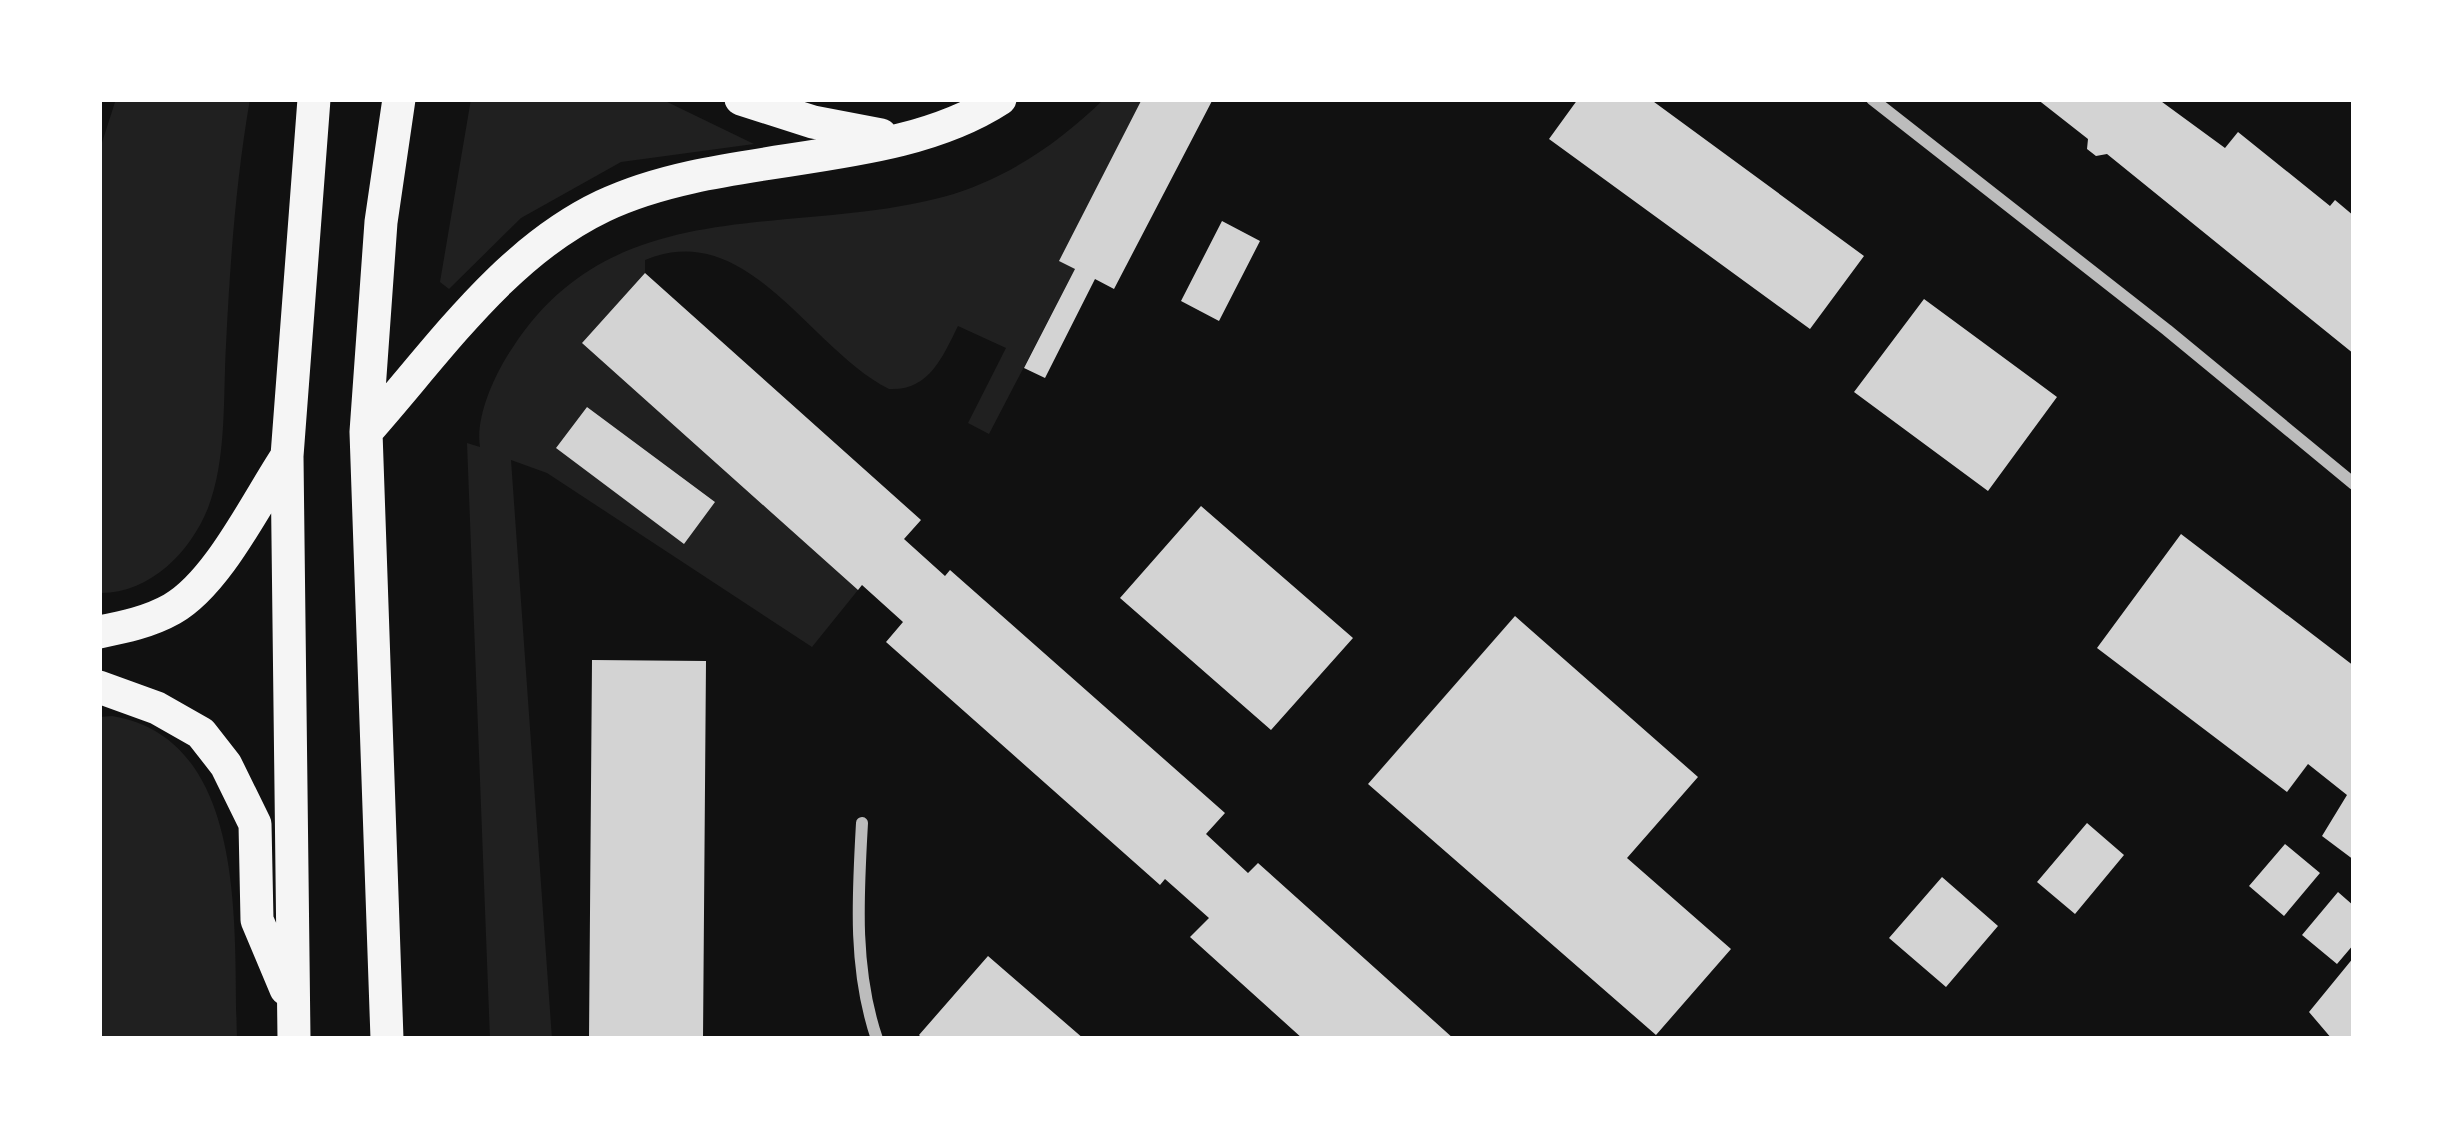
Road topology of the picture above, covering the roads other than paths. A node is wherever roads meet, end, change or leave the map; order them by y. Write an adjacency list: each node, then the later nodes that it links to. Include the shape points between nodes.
1 (314, 99): 8 (highway)
2 (399, 99): 7 (highway)
3 (741, 99): 6 (highway)
4 (1000, 99): 6 (highway, via 948,127)
5 (1872, 99): 9 (street)
6 (900, 138): 7 (highway, via 661,186 558,229 496,285)
7 (366, 432): 15 (highway)
8 (287, 456): 10 (highway, via 200,587 147,622); 13 (highway)
9 (2354, 484)
10 (99, 632)
11 (99, 687): 13 (highway, via 201,733 226,765 255,824 256,920)
12 (862, 823): 16 (street, via 857,917)
13 (292, 1002): 14 (highway)
14 (294, 1039)
15 (387, 1039)
16 (877, 1039)

